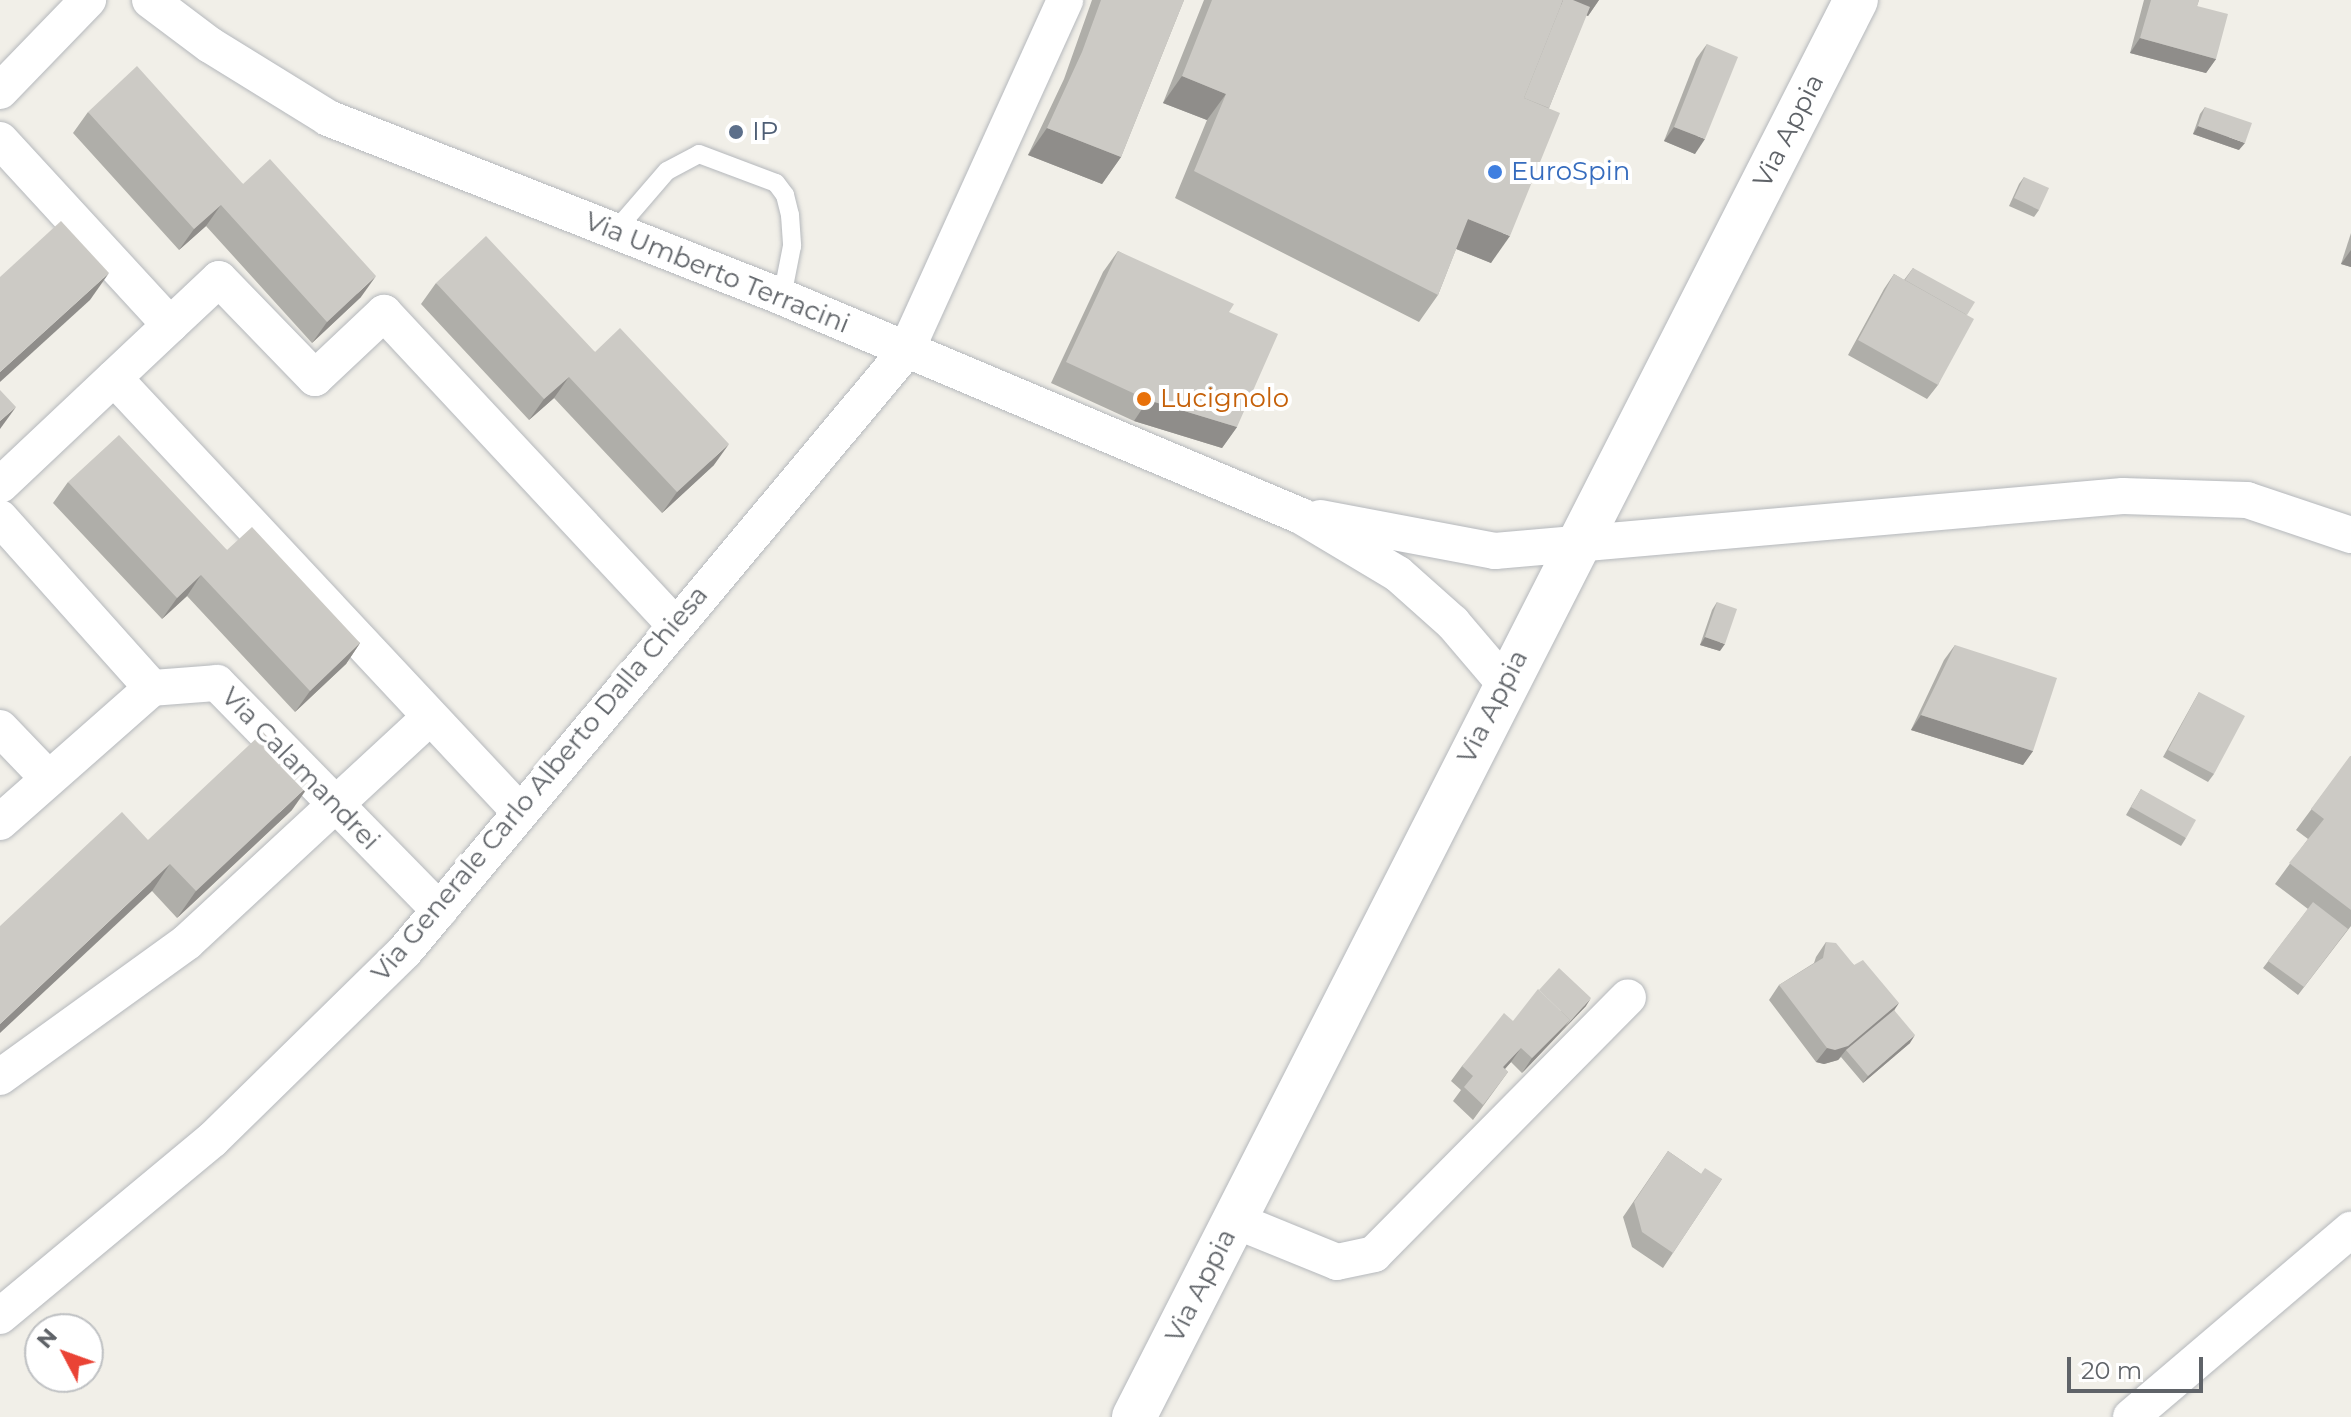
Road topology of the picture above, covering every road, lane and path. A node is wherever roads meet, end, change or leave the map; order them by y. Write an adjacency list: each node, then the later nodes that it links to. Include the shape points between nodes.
1 (88, 0): 5 (street)
2 (150, 0): 7 (street, Via Umberto Terracini, via 210,45 328,118)
3 (1065, 0): 10 (street, Via Generale Carlo Alberto Dalla Chiesa)
4 (1856, 0): 16 (main road, Via Appia)
5 (0, 91)
6 (0, 140): 9 (street)
7 (616, 230): 8 (street, Via Umberto Terracini); 8 (lane, via 667,171 699,154 776,183 785,195 792,246)
8 (782, 297): 10 (street, Via Umberto Terracini)
9 (170, 325): 11 (street); 17 (street, via 219,279 315,378 384,313)
10 (906, 351): 13 (street, Via Umberto Terracini); 17 (street, Via Generale Carlo Alberto Dalla Chiesa)
11 (114, 378): 12 (street); 20 (street)
12 (0, 485)
13 (1301, 516): 16 (street, via 1495,551); 18 (street, via 1398,574 1453,623)
14 (0, 518): 19 (street)
15 (2351, 535): 16 (street, via 2247,500 2123,496 2037,507 1857,516)
16 (1575, 546): 18 (main road, Via Appia)
17 (675, 625): 24 (street, Via Generale Carlo Alberto Dalla Chiesa)
18 (1505, 684): 29 (main road, Via Appia)
19 (152, 688): 22 (street); 23 (street, Via Calamandrei, via 217,683)
20 (430, 717): 23 (street); 24 (street)
21 (0, 728): 22 (street)
22 (48, 778): 25 (street)
23 (336, 805): 26 (street, Via Calamandrei); 28 (street, via 187,942)
24 (520, 812): 26 (street, Via Generale Carlo Alberto Dalla Chiesa)
25 (0, 822)
26 (439, 910): 31 (street, Via Generale Carlo Alberto Dalla Chiesa, via 405,951 212,1140)
27 (1628, 997): 29 (street, via 1374,1254 1337,1262)
28 (0, 1077)
29 (1234, 1220): 32 (main road, Via Appia)
30 (2351, 1230): 33 (street)
31 (0, 1316)
32 (1134, 1417)
33 (2131, 1417)

